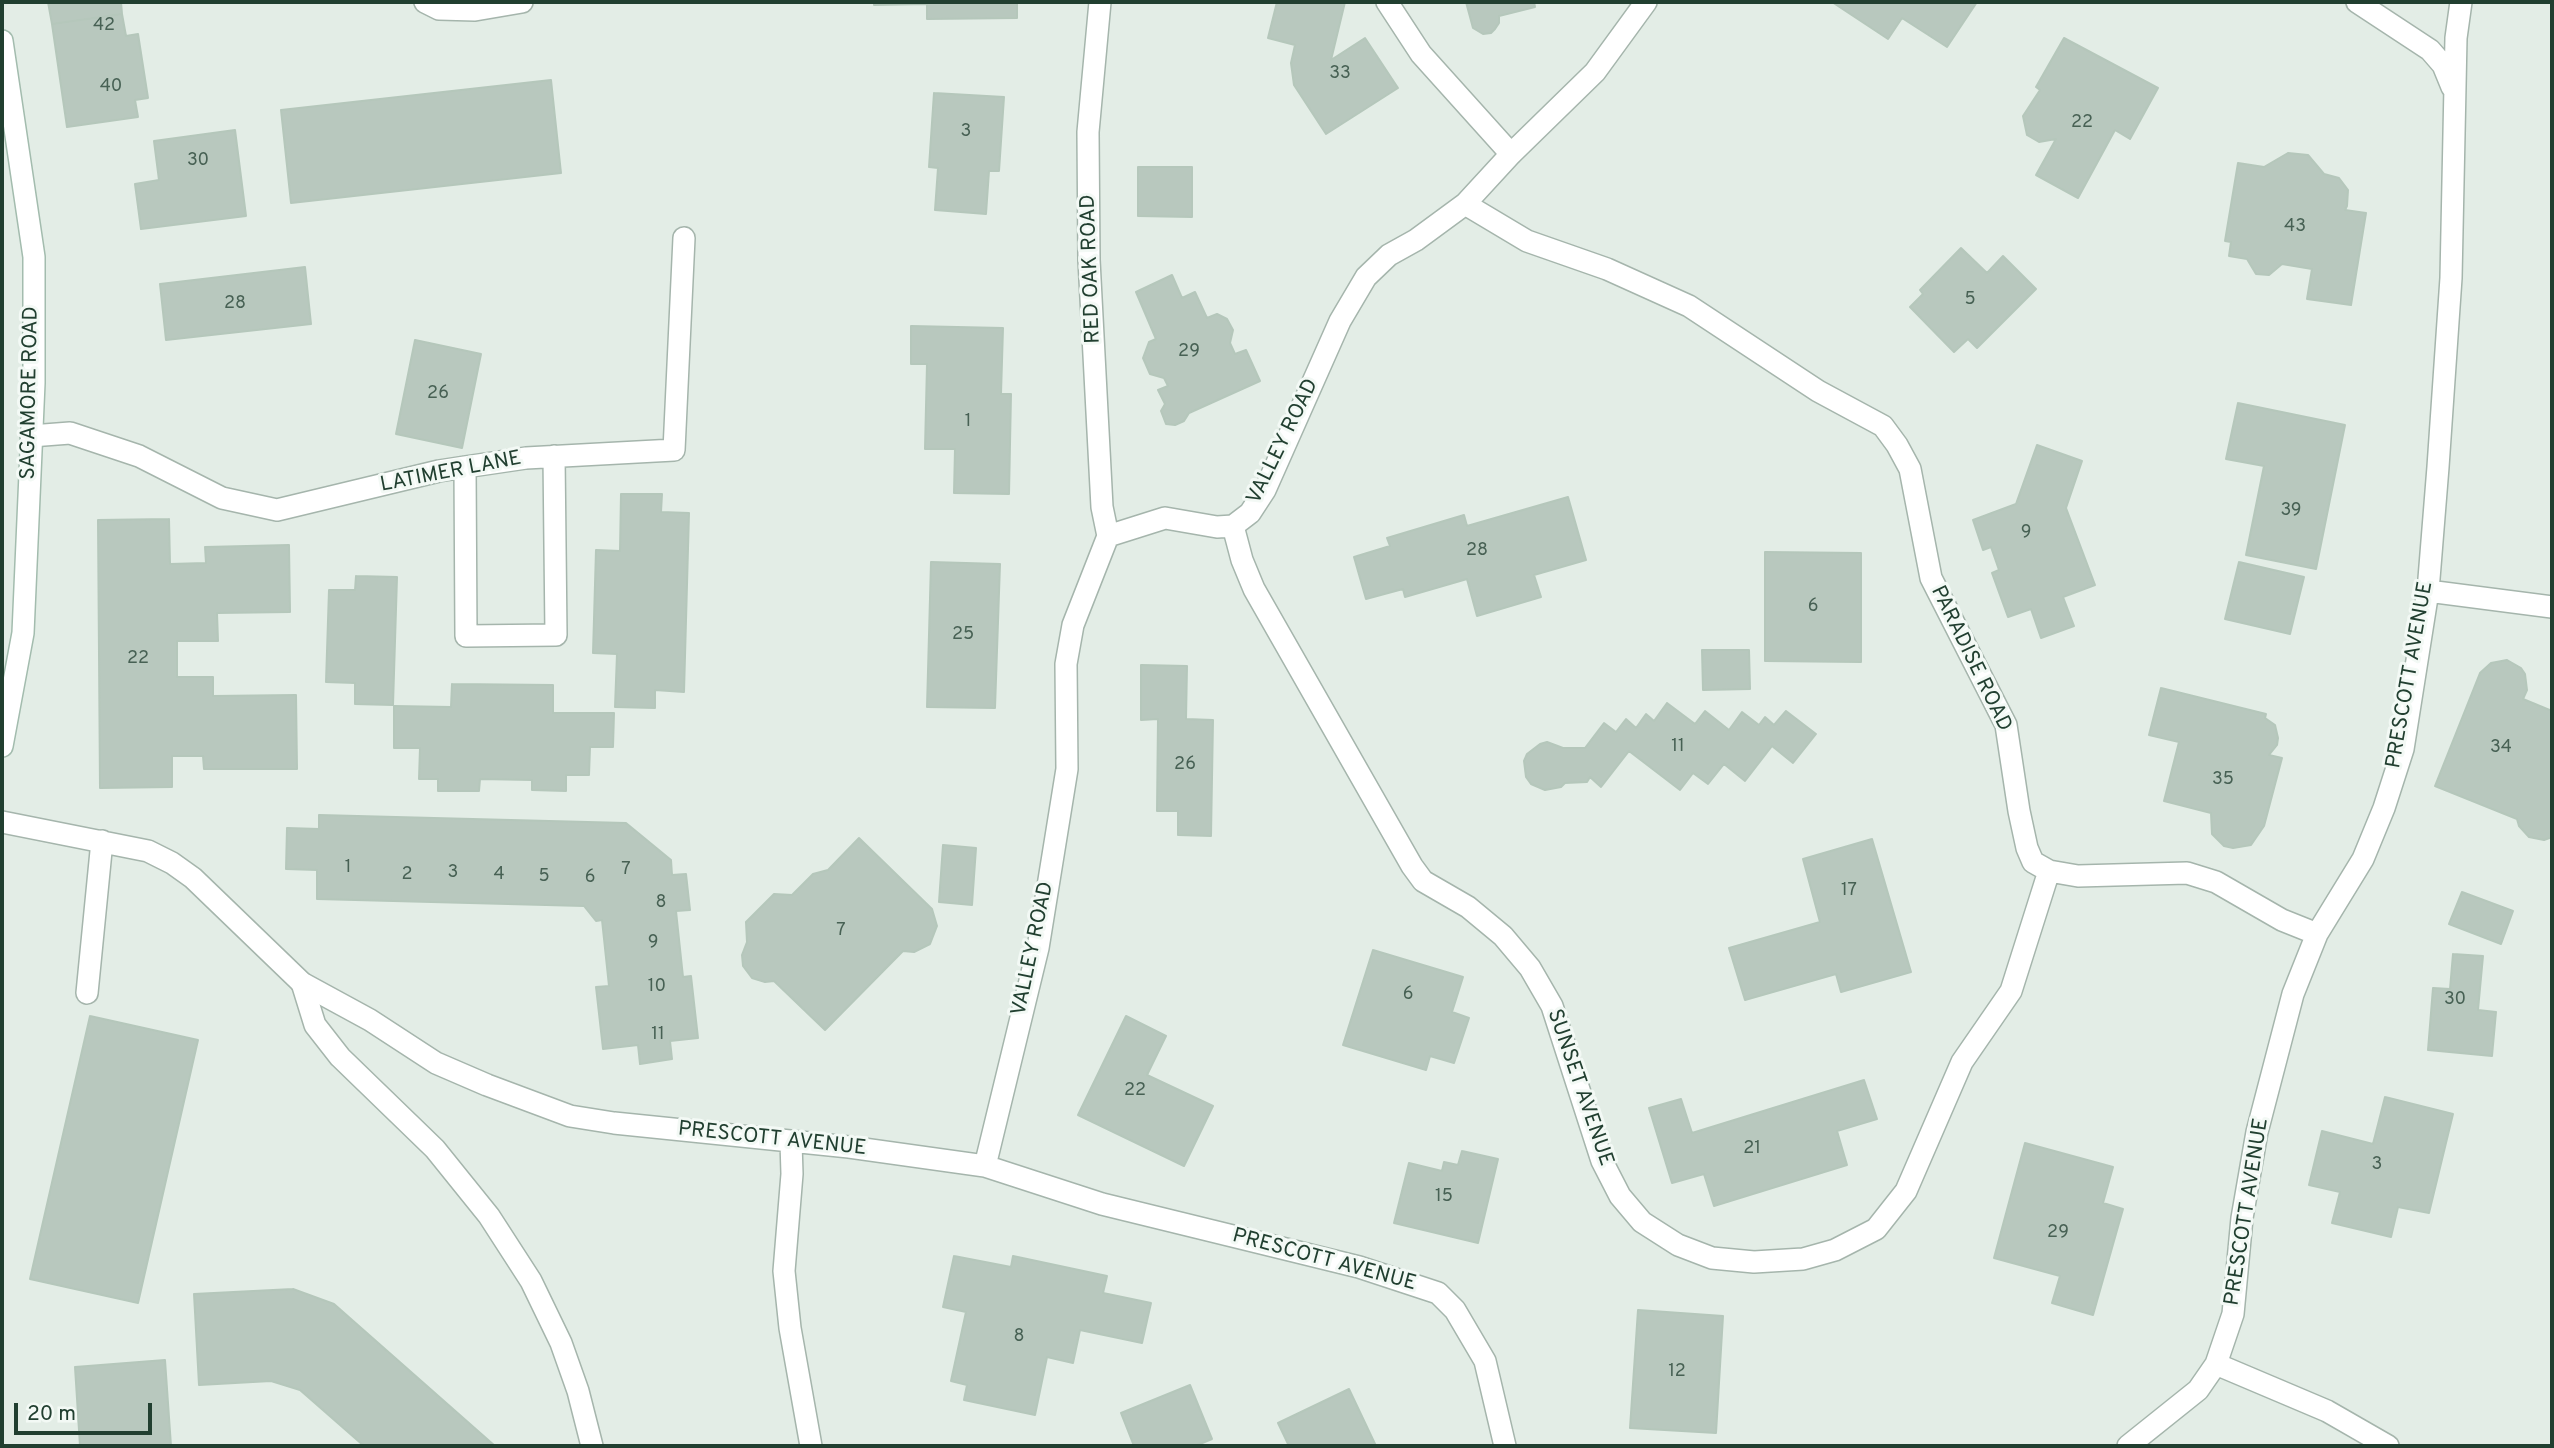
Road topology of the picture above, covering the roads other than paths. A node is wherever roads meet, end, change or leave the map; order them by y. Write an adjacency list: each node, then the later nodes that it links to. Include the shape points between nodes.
1 (425, 2): 2 (street, via 439,9 475,10)
2 (522, 2)
3 (1100, 2): 17 (street, RED OAK ROAD, via 1088,132 1088,260 1102,507)
4 (1387, 2): 10 (street, via 1420,54)
5 (1646, 2): 10 (street, VALLEY ROAD, via 1595,72)
6 (2357, 2): 9 (street, via 2430,50 2443,65)
7 (2460, 2): 9 (street, PRESCOTT AVENUE)
8 (2, 41): 13 (street, SAGAMORE ROAD, via 34,257)
9 (2456, 96): 18 (street, PRESCOTT AVENUE, via 2451,278)
10 (1511, 154): 11 (street, VALLEY ROAD)
11 (1465, 204): 16 (street, VALLEY ROAD, via 1389,255 1366,277 1340,321 1265,490 1250,513); 23 (street, PARADISE ROAD, via 1527,241 1607,269 1689,306 1818,391 1882,426 1898,444 1910,468 1931,578 2006,725 2027,848 2033,862)
12 (684, 238): 14 (street, LATIMER LANE, via 674,450)
13 (31, 436): 15 (street, LATIMER LANE, via 69,433 139,456 222,498 277,510); 20 (street, SAGAMORE ROAD, via 23,633)
14 (554, 456): 15 (street, LATIMER LANE); 15 (street, via 556,635 466,636)
15 (465, 467)
16 (1233, 526): 17 (street, VALLEY ROAD, via 1165,518); 23 (street, SUNSET AVENUE, via 1254,589 1412,866 1423,881 1468,907 1503,936 1530,968 1552,1006 1601,1161 1620,1196 1642,1222 1678,1245 1712,1258 1754,1262 1803,1259 1835,1250 1876,1229 1906,1191 1962,1062 2011,991)
17 (1108, 536): 28 (street, VALLEY ROAD, via 1073,625 1066,664 1067,769 1038,948)
18 (2428, 591): 19 (street); 24 (street, PRESCOTT AVENUE, via 2399,761 2363,859)
19 (2552, 607)
20 (2, 746)
21 (2, 822): 22 (street, PRESCOTT AVENUE)
22 (102, 841): 25 (street, PRESCOTT AVENUE, via 148,851 193,878); 26 (street)
23 (2049, 871): 24 (street, via 2078,876 2187,873 2216,882 2282,920)
24 (2317, 934): 29 (street, PRESCOTT AVENUE, via 2292,994 2257,1132 2242,1218 2233,1314)
25 (302, 984): 27 (street, PRESCOTT AVENUE, via 370,1020 436,1063 570,1116); 30 (street, via 315,1025 340,1058 435,1149 489,1216 531,1281 561,1343)
26 (87, 993)
27 (791, 1142): 28 (street, PRESCOTT AVENUE); 31 (street, via 784,1270)
28 (985, 1166): 32 (street, PRESCOTT AVENUE, via 1102,1204 1359,1267 1438,1293 1455,1310 1485,1361)
29 (2216, 1364): 33 (street, PRESCOTT AVENUE, via 2198,1390); 34 (street, via 2327,1411)
30 (592, 1446)
31 (811, 1446)
32 (1505, 1446)
33 (2128, 1446)
34 (2388, 1446)

